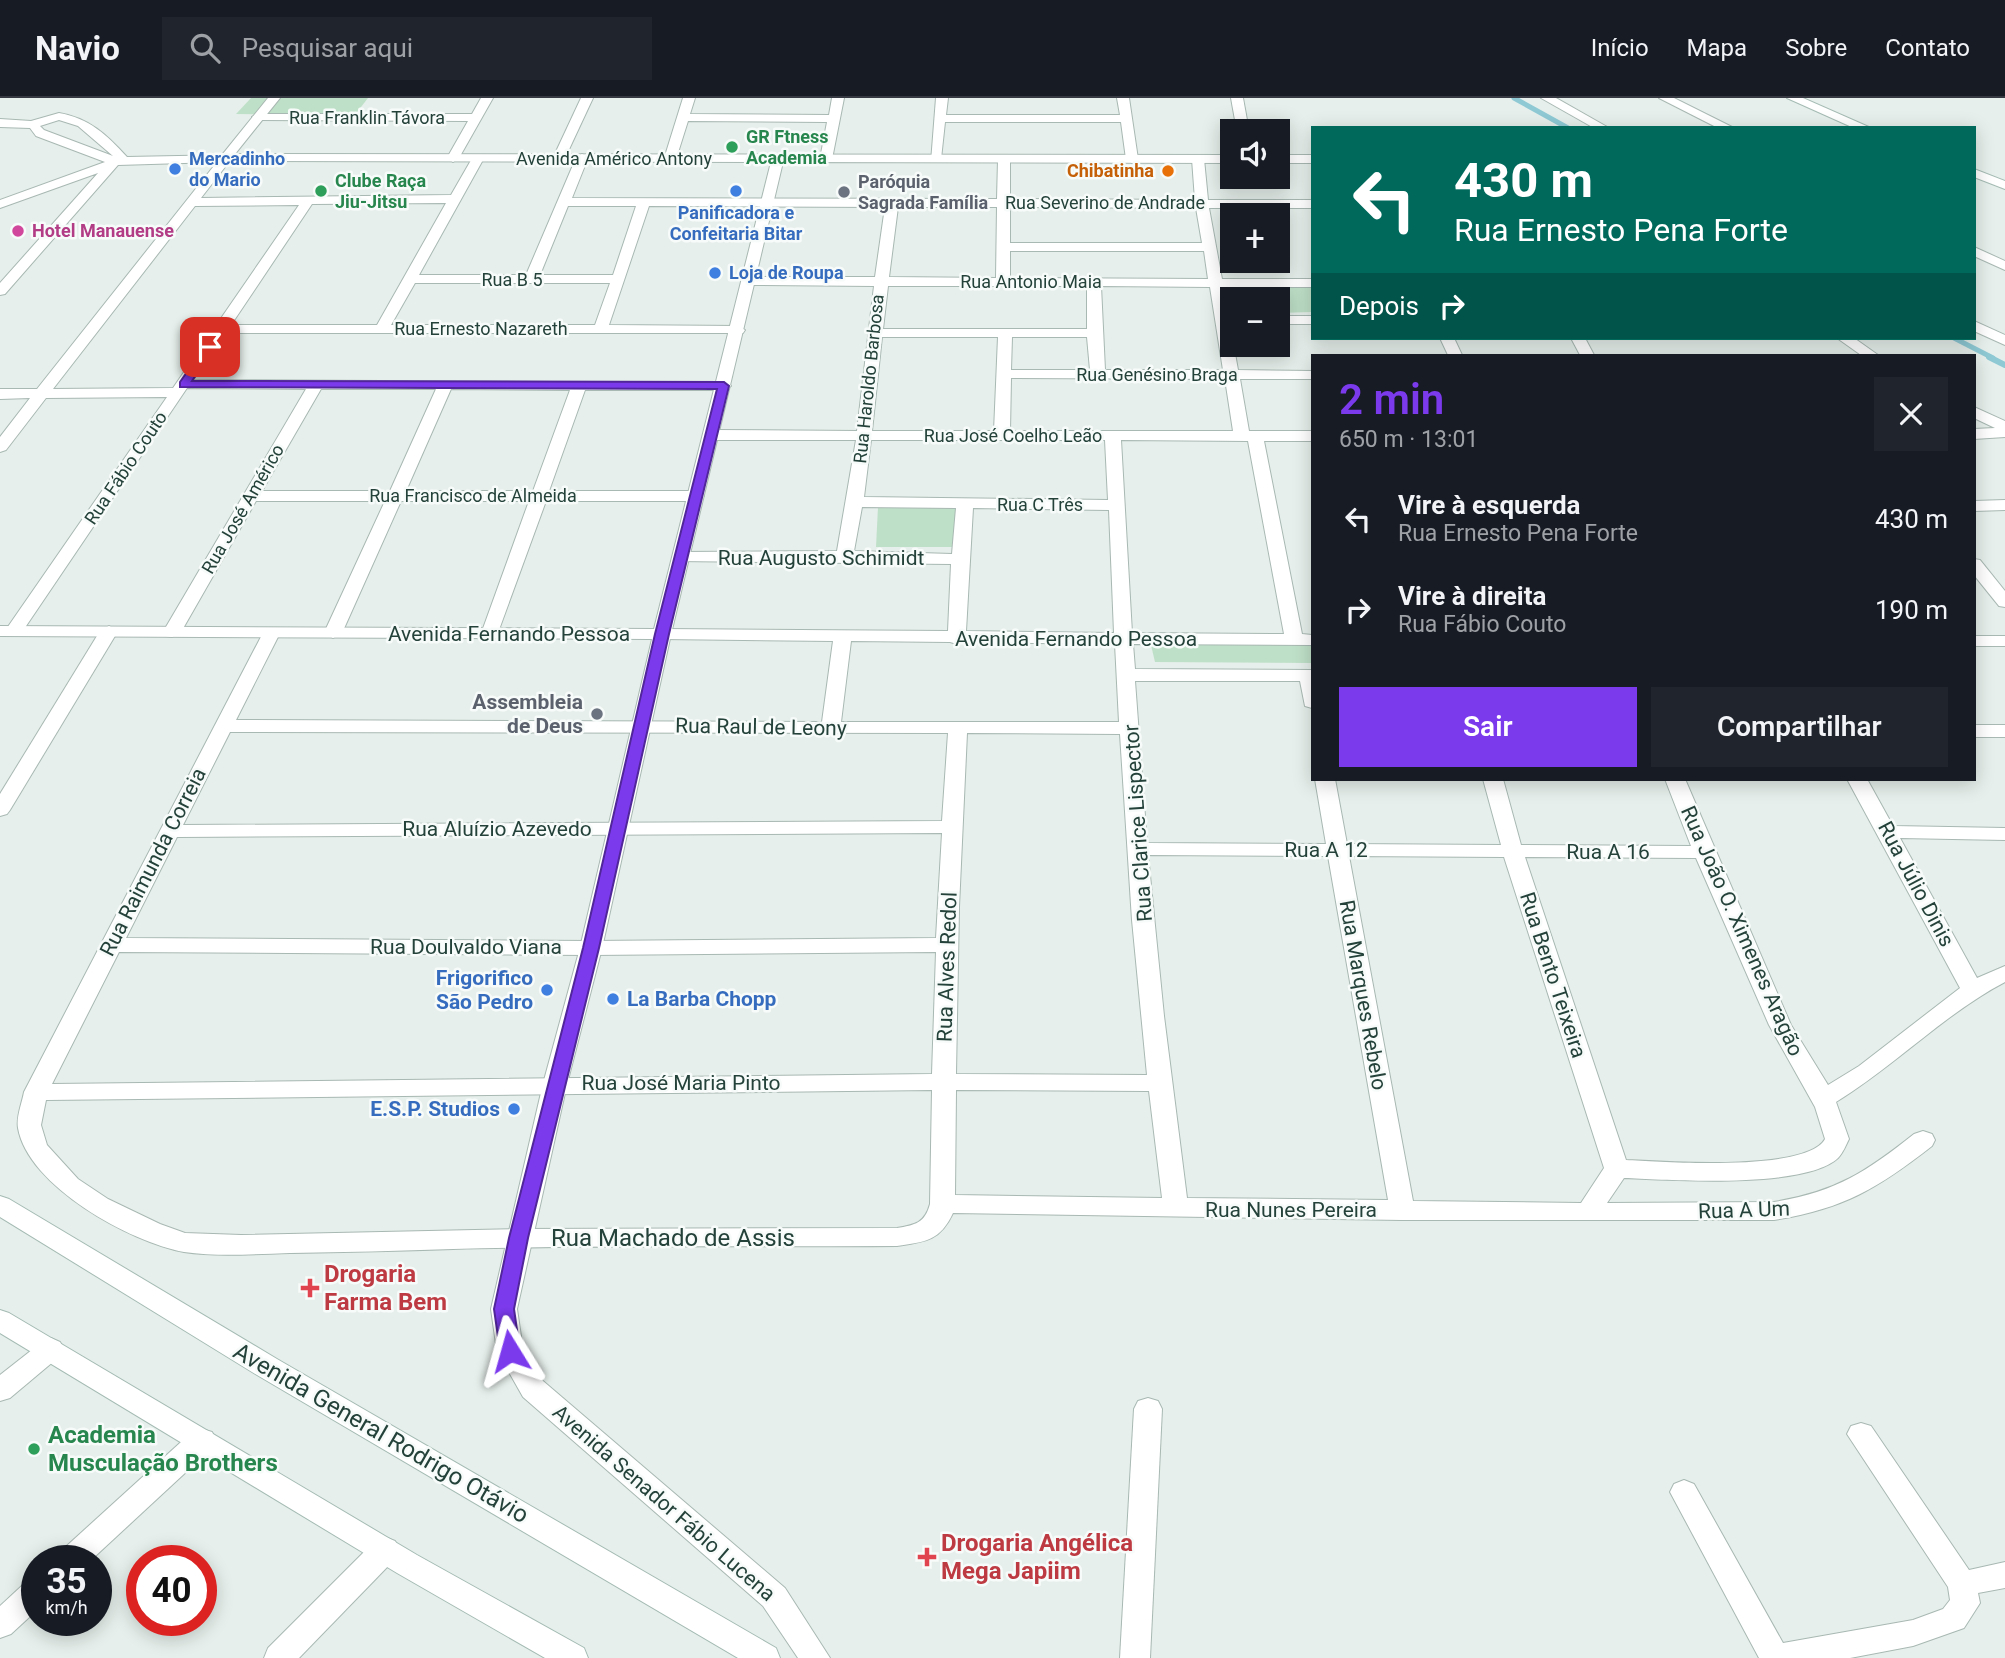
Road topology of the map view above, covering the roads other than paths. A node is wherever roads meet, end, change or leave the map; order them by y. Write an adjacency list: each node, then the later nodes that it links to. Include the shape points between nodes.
1 (274, 98): 12 (street)
2 (487, 98): 14 (street)
3 (587, 98): 27 (street)
4 (689, 98): 13 (street)
5 (838, 98): 16 (street)
6 (942, 98): 15 (street)
7 (1123, 98): 17 (street)
8 (1237, 98): 18 (street)
9 (1547, 98): 21 (street)
10 (1665, 98): 22 (street)
11 (1793, 98): 23 (street)
12 (258, 117): 14 (street, Rua Franklin Távora, via 361,113); 24 (street)
13 (682, 117): 16 (street); 29 (street)
14 (475, 118): 25 (street)
15 (940, 118): 17 (street); 32 (street)
16 (833, 119): 31 (street)
17 (1127, 119): 33 (street)
18 (1241, 119)
19 (0, 123): 20 (street)
20 (33, 125): 39 (street, via 40,133); 39 (street, via 54,118 79,120)
21 (1599, 126)
22 (1724, 126)
23 (1860, 126)
24 (226, 158): 25 (street, Avenida Américo Antony); 39 (street, Avenida Américo Antony); 46 (street)
25 (453, 158): 26 (street, Avenida Américo Antony)
26 (478, 158): 27 (street, Avenida Américo Antony); 42 (street)
27 (559, 158): 28 (street, Avenida Américo Antony)
28 (582, 158): 29 (street, Avenida Américo Antony); 47 (street)
29 (670, 159): 30 (street, Avenida Américo Antony)
30 (778, 159): 31 (street, Avenida Américo Antony); 44 (street, Avenida Senador Fábio Lucena)
31 (826, 159): 32 (street, Avenida Américo Antony)
32 (934, 159): 38 (street, Avenida Américo Antony)
33 (1132, 159): 34 (street, Avenida Américo Antony); 38 (street, Avenida Américo Antony)
34 (1198, 159): 35 (street, Avenida Américo Antony); 50 (street)
35 (1220, 159)
36 (1290, 159): 37 (street)
37 (1311, 159)
38 (1004, 160): 49 (street)
39 (117, 161): 51 (street); 66 (street)
40 (1976, 174): 41 (street)
41 (2005, 185)
42 (454, 199): 43 (street); 57 (street)
43 (308, 201): 46 (street); 71 (street, Rua Fábio Couto)
44 (768, 201): 45 (street, Rua Severino de Andrade); 48 (street, Rua Severino de Andrade); 60 (street, Avenida Senador Fábio Lucena)
45 (892, 201): 49 (street, Rua Severino de Andrade); 61 (street, Rua Haroldo Barbosa)
46 (194, 202): 92 (street)
47 (562, 202): 48 (street, Rua Severino de Andrade); 59 (street)
48 (644, 202): 58 (street)
49 (1004, 202): 50 (street, Rua Severino de Andrade); 53 (street)
50 (1202, 203): 52 (street, Rua Severino de Andrade); 54 (street)
51 (0, 204)
52 (1311, 204)
53 (1002, 247): 54 (street); 62 (street)
54 (1210, 247): 64 (street)
55 (1978, 256): 56 (street)
56 (2005, 266)
57 (408, 279): 59 (street, Rua B 5); 72 (street)
58 (617, 279): 59 (street, Rua B 5); 73 (street)
59 (531, 280)
60 (749, 281): 61 (street, Rua Antonio Maia); 74 (street, Avenida Senador Fábio Lucena)
61 (880, 282): 62 (street, Rua Antonio Maia); 75 (street, Rua Haroldo Barbosa)
62 (1003, 282): 63 (street, Rua Antonio Maia)
63 (1094, 282): 64 (street, Rua Antonio Maia); 76 (street)
64 (1215, 283): 65 (street, Rua Antonio Maia); 67 (street)
65 (1311, 283)
66 (0, 291)
67 (1220, 300)
68 (1290, 320): 69 (street)
69 (1311, 320)
70 (1976, 326): 79 (street)
71 (223, 329): 72 (street, Rua Ernesto Nazareth); 90 (street, Rua Fábio Couto)
72 (382, 329): 73 (street, Rua Ernesto Nazareth)
73 (601, 329): 74 (street, Rua Ernesto Nazareth)
74 (738, 330): 89 (street, Avenida Senador Fábio Lucena)
75 (876, 333): 77 (street); 99 (street, Rua Haroldo Barbosa)
76 (1094, 333): 77 (street); 83 (street)
77 (1005, 334): 82 (street)
78 (1847, 340): 80 (street)
79 (2005, 341)
80 (1869, 354)
81 (1230, 357): 84 (street)
82 (1002, 374): 83 (street, Rua Genésino Braga); 97 (street)
83 (1098, 375): 84 (street, Rua Genésino Braga)
84 (1232, 375): 85 (street, Rua Genésino Braga); 100 (street)
85 (1311, 375)
86 (446, 385): 87 (street); 88 (street); 104 (street)
87 (579, 385): 89 (street); 106 (street)
88 (315, 386): 90 (street); 103 (street, Rua José Américo)
89 (724, 386): 96 (street, Avenida Senador Fábio Lucena)
90 (181, 388): 92 (street); 117 (street, Rua Fábio Couto)
91 (0, 394): 92 (street)
92 (41, 394): 102 (street)
93 (1976, 413): 94 (street)
94 (2005, 429): 95 (street)
95 (1976, 434)
96 (713, 435): 99 (street, Rua José Coelho Leão); 105 (street, Avenida Senador Fábio Lucena)
97 (1002, 435): 98 (street, Rua José Coelho Leão); 99 (street, Rua José Coelho Leão)
98 (1114, 435): 100 (street, Rua José Coelho Leão); 109 (street, Rua Clarice Lispector)
99 (864, 436): 107 (street, Rua Haroldo Barbosa)
100 (1249, 436): 101 (street, Rua José Coelho Leão); 127 (street)
101 (1311, 436)
102 (0, 447)
103 (249, 496): 104 (street, Rua Francisco de Almeida); 119 (street, Rua José Américo)
104 (394, 496): 106 (street, Rua Francisco de Almeida); 121 (street)
105 (696, 496): 106 (street, Rua Francisco de Almeida); 113 (street, Avenida Senador Fábio Lucena)
106 (540, 497): 122 (street)
107 (856, 502): 108 (street, Rua C Três); 112 (street, Rua Haroldo Barbosa)
108 (962, 505): 109 (street, Rua C Três); 114 (street, via 966,510)
109 (1117, 505): 126 (street, Rua Clarice Lispector)
110 (2005, 505): 111 (street)
111 (1976, 506)
112 (845, 556): 113 (street, Rua Augusto Schimidt); 114 (street, Rua Augusto Schimidt)
113 (682, 557): 123 (street, Avenida Senador Fábio Lucena)
114 (960, 559): 125 (street)
115 (1976, 566): 116 (street)
116 (2005, 601)
117 (7, 631): 118 (street, Avenida Fernando Pessoa)
118 (110, 631): 119 (street, Avenida Fernando Pessoa); 144 (street)
119 (172, 632): 120 (street, Avenida Fernando Pessoa)
120 (271, 633): 121 (street, Avenida Fernando Pessoa); 133 (street, Rua Raimunda Correia)
121 (333, 633): 122 (street, Avenida Fernando Pessoa)
122 (490, 634): 123 (street, Avenida Fernando Pessoa)
123 (662, 634): 124 (street, Avenida Fernando Pessoa); 134 (street, Avenida Senador Fábio Lucena)
124 (843, 636): 125 (street, Avenida Fernando Pessoa); 135 (street)
125 (957, 639): 126 (street, Avenida Fernando Pessoa)
126 (1123, 640): 127 (street, Avenida Fernando Pessoa); 131 (street, Rua Clarice Lispector)
127 (1294, 640): 128 (street, Avenida Fernando Pessoa)
128 (1311, 640)
129 (1976, 641): 130 (street)
130 (2005, 641)
131 (1126, 675): 132 (street); 136 (street, Rua Clarice Lispector)
132 (1310, 675)
133 (223, 726): 134 (street, Rua Raul de Leony); 147 (street, Rua Raimunda Correia)
134 (643, 726): 135 (street, Rua Raul de Leony); 146 (street, Avenida Senador Fábio Lucena)
135 (831, 728): 137 (street, Rua Raul de Leony)
136 (1131, 728): 137 (street, Rua Raul de Leony); 150 (street, Rua Clarice Lispector)
137 (958, 729): 145 (street, Rua Alves Redol)
138 (2005, 730): 139 (street)
139 (1976, 731)
140 (1325, 781): 151 (street, Rua Marques Rebelo)
141 (1494, 781): 152 (street, Rua Bento Teixeira)
142 (1676, 781): 153 (street, Rua João O. Ximenes Aragão)
143 (1858, 781): 148 (street, Rua Júlio Dinis)
144 (0, 810)
145 (951, 827): 146 (street, Rua Aluízio Azevedo); 155 (street, Rua Alves Redol)
146 (618, 829): 147 (street, Rua Aluízio Azevedo); 156 (street, Avenida Senador Fábio Lucena)
147 (170, 831): 154 (street, Rua Raimunda Correia)
148 (1889, 832): 149 (street); 158 (street, Rua Júlio Dinis)
149 (2005, 834)
150 (1139, 849): 151 (street, Rua A 12); 160 (street, Rua Clarice Lispector)
151 (1337, 850): 152 (street, Rua A 12); 170 (street, Rua Marques Rebelo)
152 (1513, 852): 153 (street, Rua A 16); 165 (street, Rua Bento Teixeira)
153 (1704, 852): 163 (street, Rua João O. Ximenes Aragão, via 1796,1058)
154 (110, 945): 156 (street, Rua Doulvaldo Viana); 162 (street, Rua Raimunda Correia)
155 (948, 945): 156 (street, Rua Doulvaldo Viana); 159 (street, Rua Alves Redol)
156 (591, 948): 161 (street, Avenida Senador Fábio Lucena)
157 (2005, 973): 158 (street)
158 (1972, 990): 163 (street, via 1867,1072)
159 (943, 1081): 160 (street, Rua José Maria Pinto); 161 (street, Rua José Maria Pinto); 166 (street, Rua Alves Redol)
160 (1158, 1083): 169 (street, Rua Clarice Lispector)
161 (555, 1084): 162 (street, Rua José Maria Pinto); 172 (street, Avenida Senador Fábio Lucena)
162 (36, 1092): 168 (street, Rua Raimunda Correia, via 29,1125 35,1146 69,1185)
163 (1825, 1098): 165 (street, Rua João O. Ximenes Aragão, via 1837,1139 1828,1153 1801,1164 1745,1171)
164 (1923, 1140): 171 (street, Rua A Um, via 1860,1188 1803,1207)
165 (1617, 1170): 171 (street)
166 (943, 1204): 169 (street, Rua Nunes Pereira); 172 (street, Rua Machado de Assis, via 939,1221 931,1229 897,1237)
167 (0, 1205): 188 (street, Avenida General Rodrigo Otávio)
168 (99, 1205): 172 (street, Rua Machado de Assis, via 184,1242 241,1245)
169 (1176, 1209): 170 (street, Rua Nunes Pereira)
170 (1402, 1211): 171 (street, Rua Nunes Pereira)
171 (1588, 1212)
172 (518, 1238): 189 (street, Avenida Senador Fábio Lucena, via 504,1309 510,1351 533,1389 775,1597)
173 (0, 1320): 174 (street)
174 (51, 1349): 175 (street); 178 (street)
175 (0, 1390)
176 (1148, 1409): 190 (street)
177 (1861, 1434): 183 (street)
178 (202, 1440): 180 (street); 181 (street)
179 (1684, 1492): 191 (street)
180 (87, 1545)
181 (385, 1550): 186 (street); 187 (street)
182 (2005, 1575): 183 (street)
183 (1962, 1584): 191 (street, via 1965,1603 1953,1619 1913,1633)
184 (21, 1606): 185 (street)
185 (0, 1625)
186 (279, 1658)
187 (573, 1658)
188 (765, 1658)
189 (815, 1658)
190 (1135, 1658)
191 (1775, 1658)

